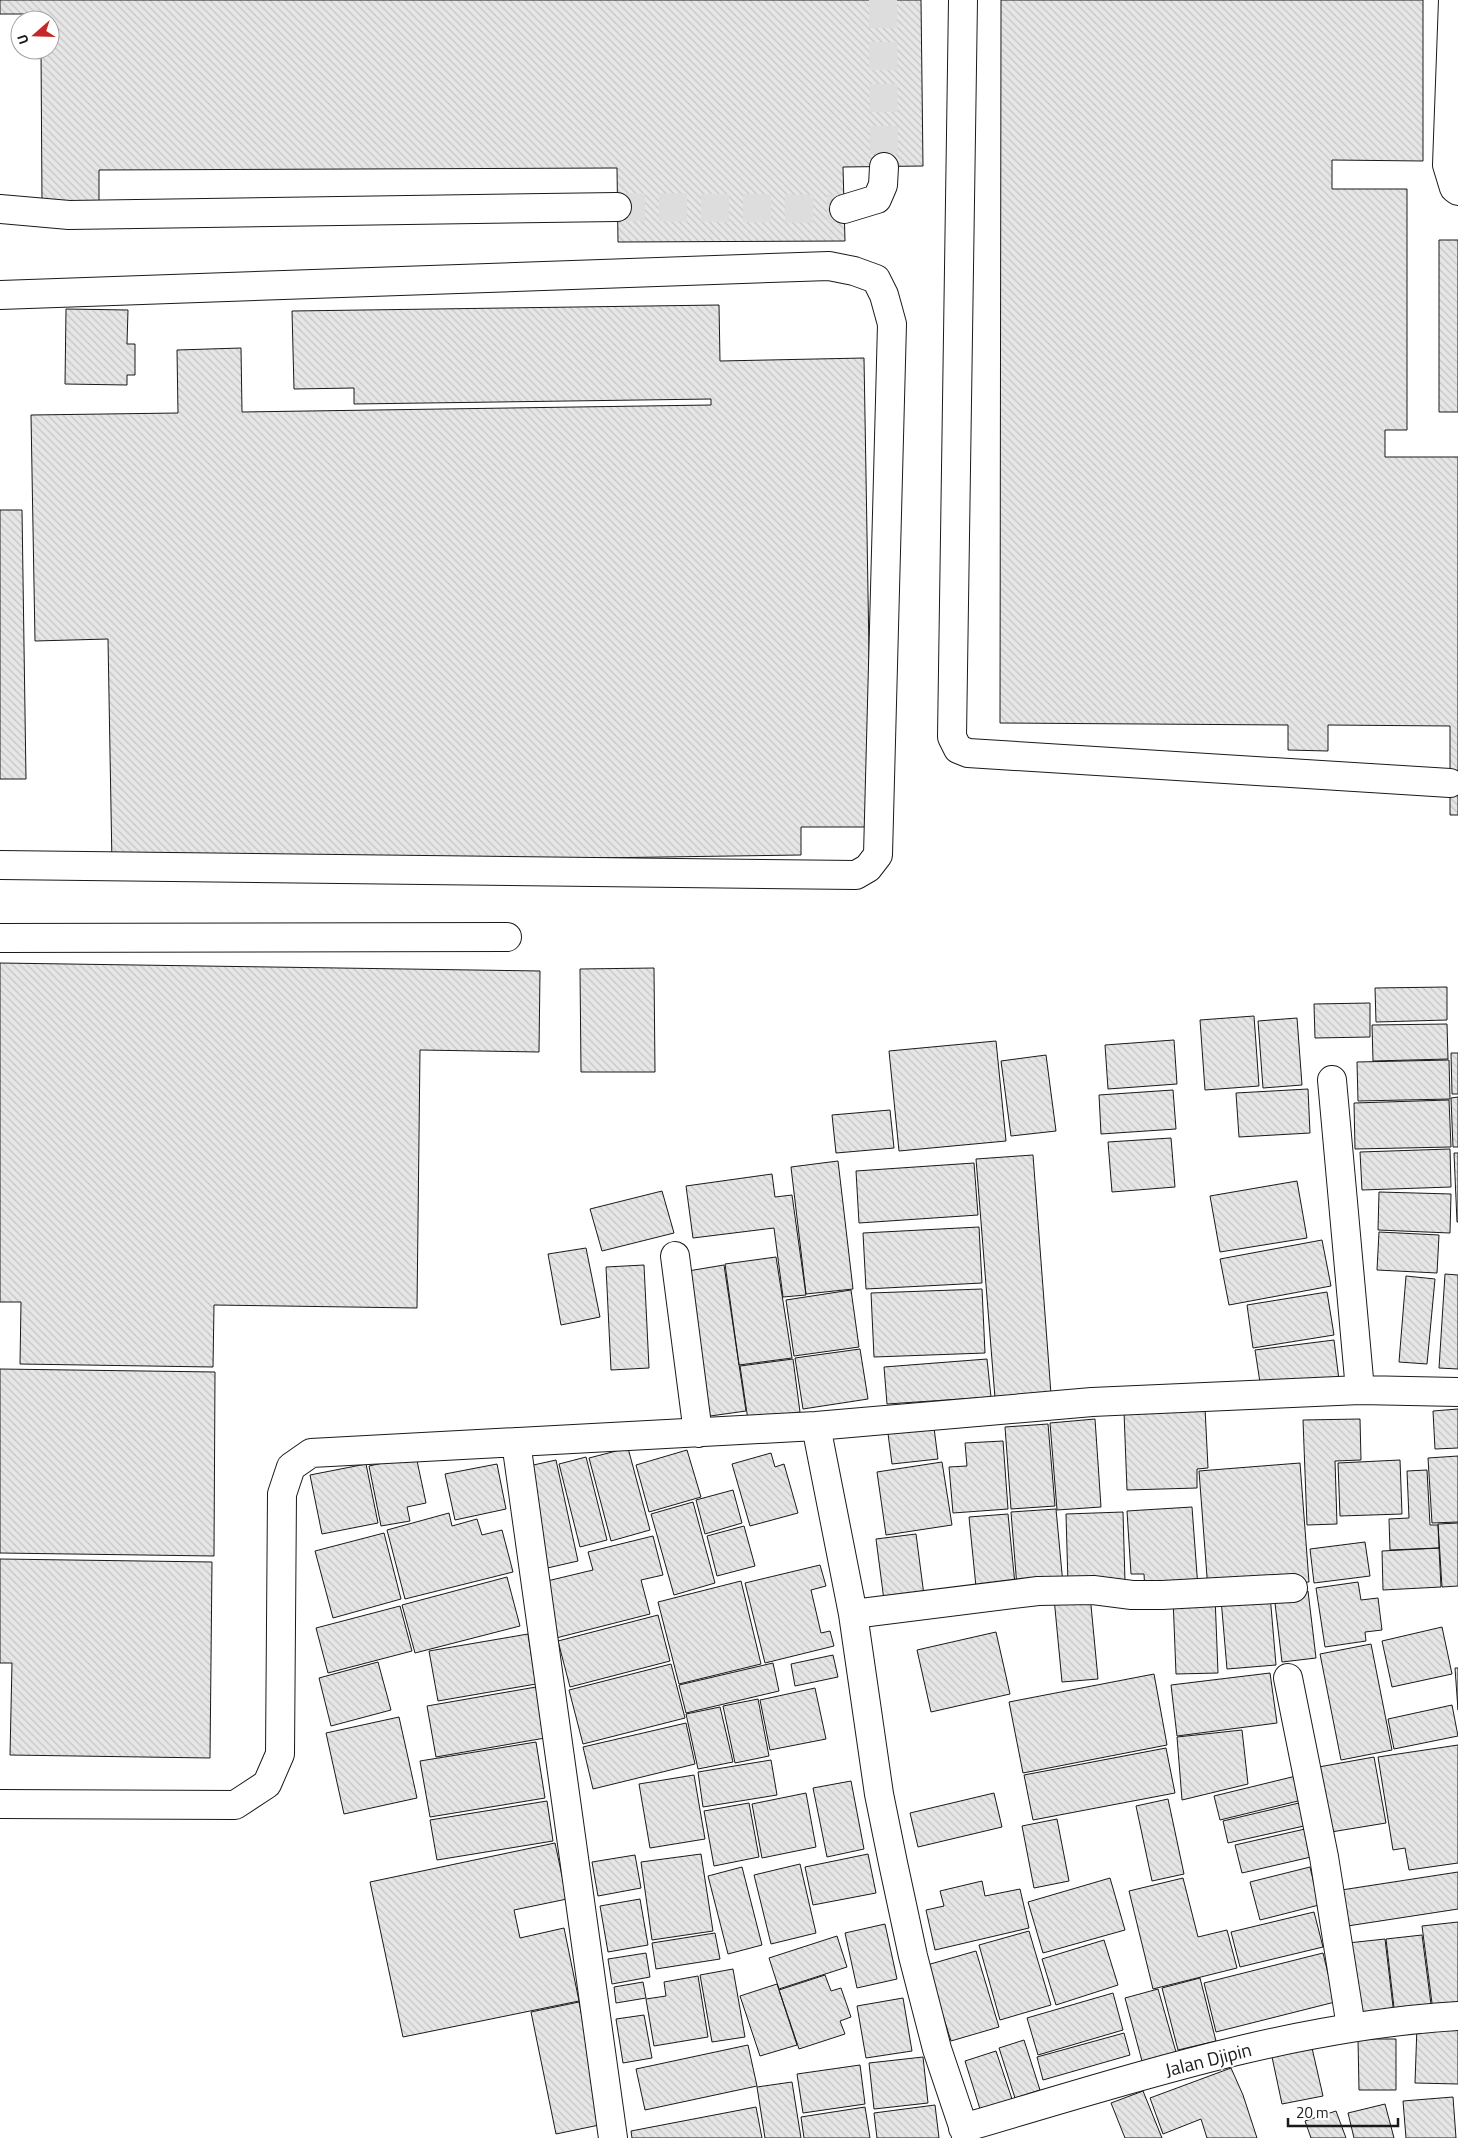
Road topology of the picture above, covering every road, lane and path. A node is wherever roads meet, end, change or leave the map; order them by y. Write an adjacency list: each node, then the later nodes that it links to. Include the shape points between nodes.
1 (963, 0): 9 (street, via 952,737 958,749 968,753)
2 (1453, 0): 4 (street, via 1447,165 1454,188)
3 (884, 167): 6 (street, via 883,185 877,199)
4 (1458, 191)
5 (617, 207): 7 (street, via 70,215)
6 (844, 208)
7 (0, 209)
8 (0, 295): 10 (street, via 828,266 876,279 892,324 878,855 868,868 856,875)
9 (1450, 783)
10 (0, 865)
11 (506, 936): 12 (street)
12 (0, 938)
13 (1332, 1080): 15 (street)
14 (675, 1256): 18 (street)
15 (1360, 1390): 16 (street); 17 (street, via 1092,1402)
16 (1458, 1392)
17 (816, 1426): 18 (street); 21 (street)
18 (698, 1432): 19 (street)
19 (516, 1442): 23 (street, via 311,1453 291,1467 282,1494 280,1754 267,1784 235,1805); 27 (street)
20 (1293, 1588): 21 (street, via 1162,1595 1093,1590 1038,1591)
21 (853, 1614): 26 (street, via 879,1794 913,1956 937,2049)
22 (1288, 1678): 25 (street, via 1324,1857)
23 (0, 1804)
24 (1458, 2016): 25 (street, Jalan Djipin)
25 (1351, 2027): 26 (street, Jalan Djipin, via 1205,2059)
26 (966, 2133)
27 (613, 2138)

